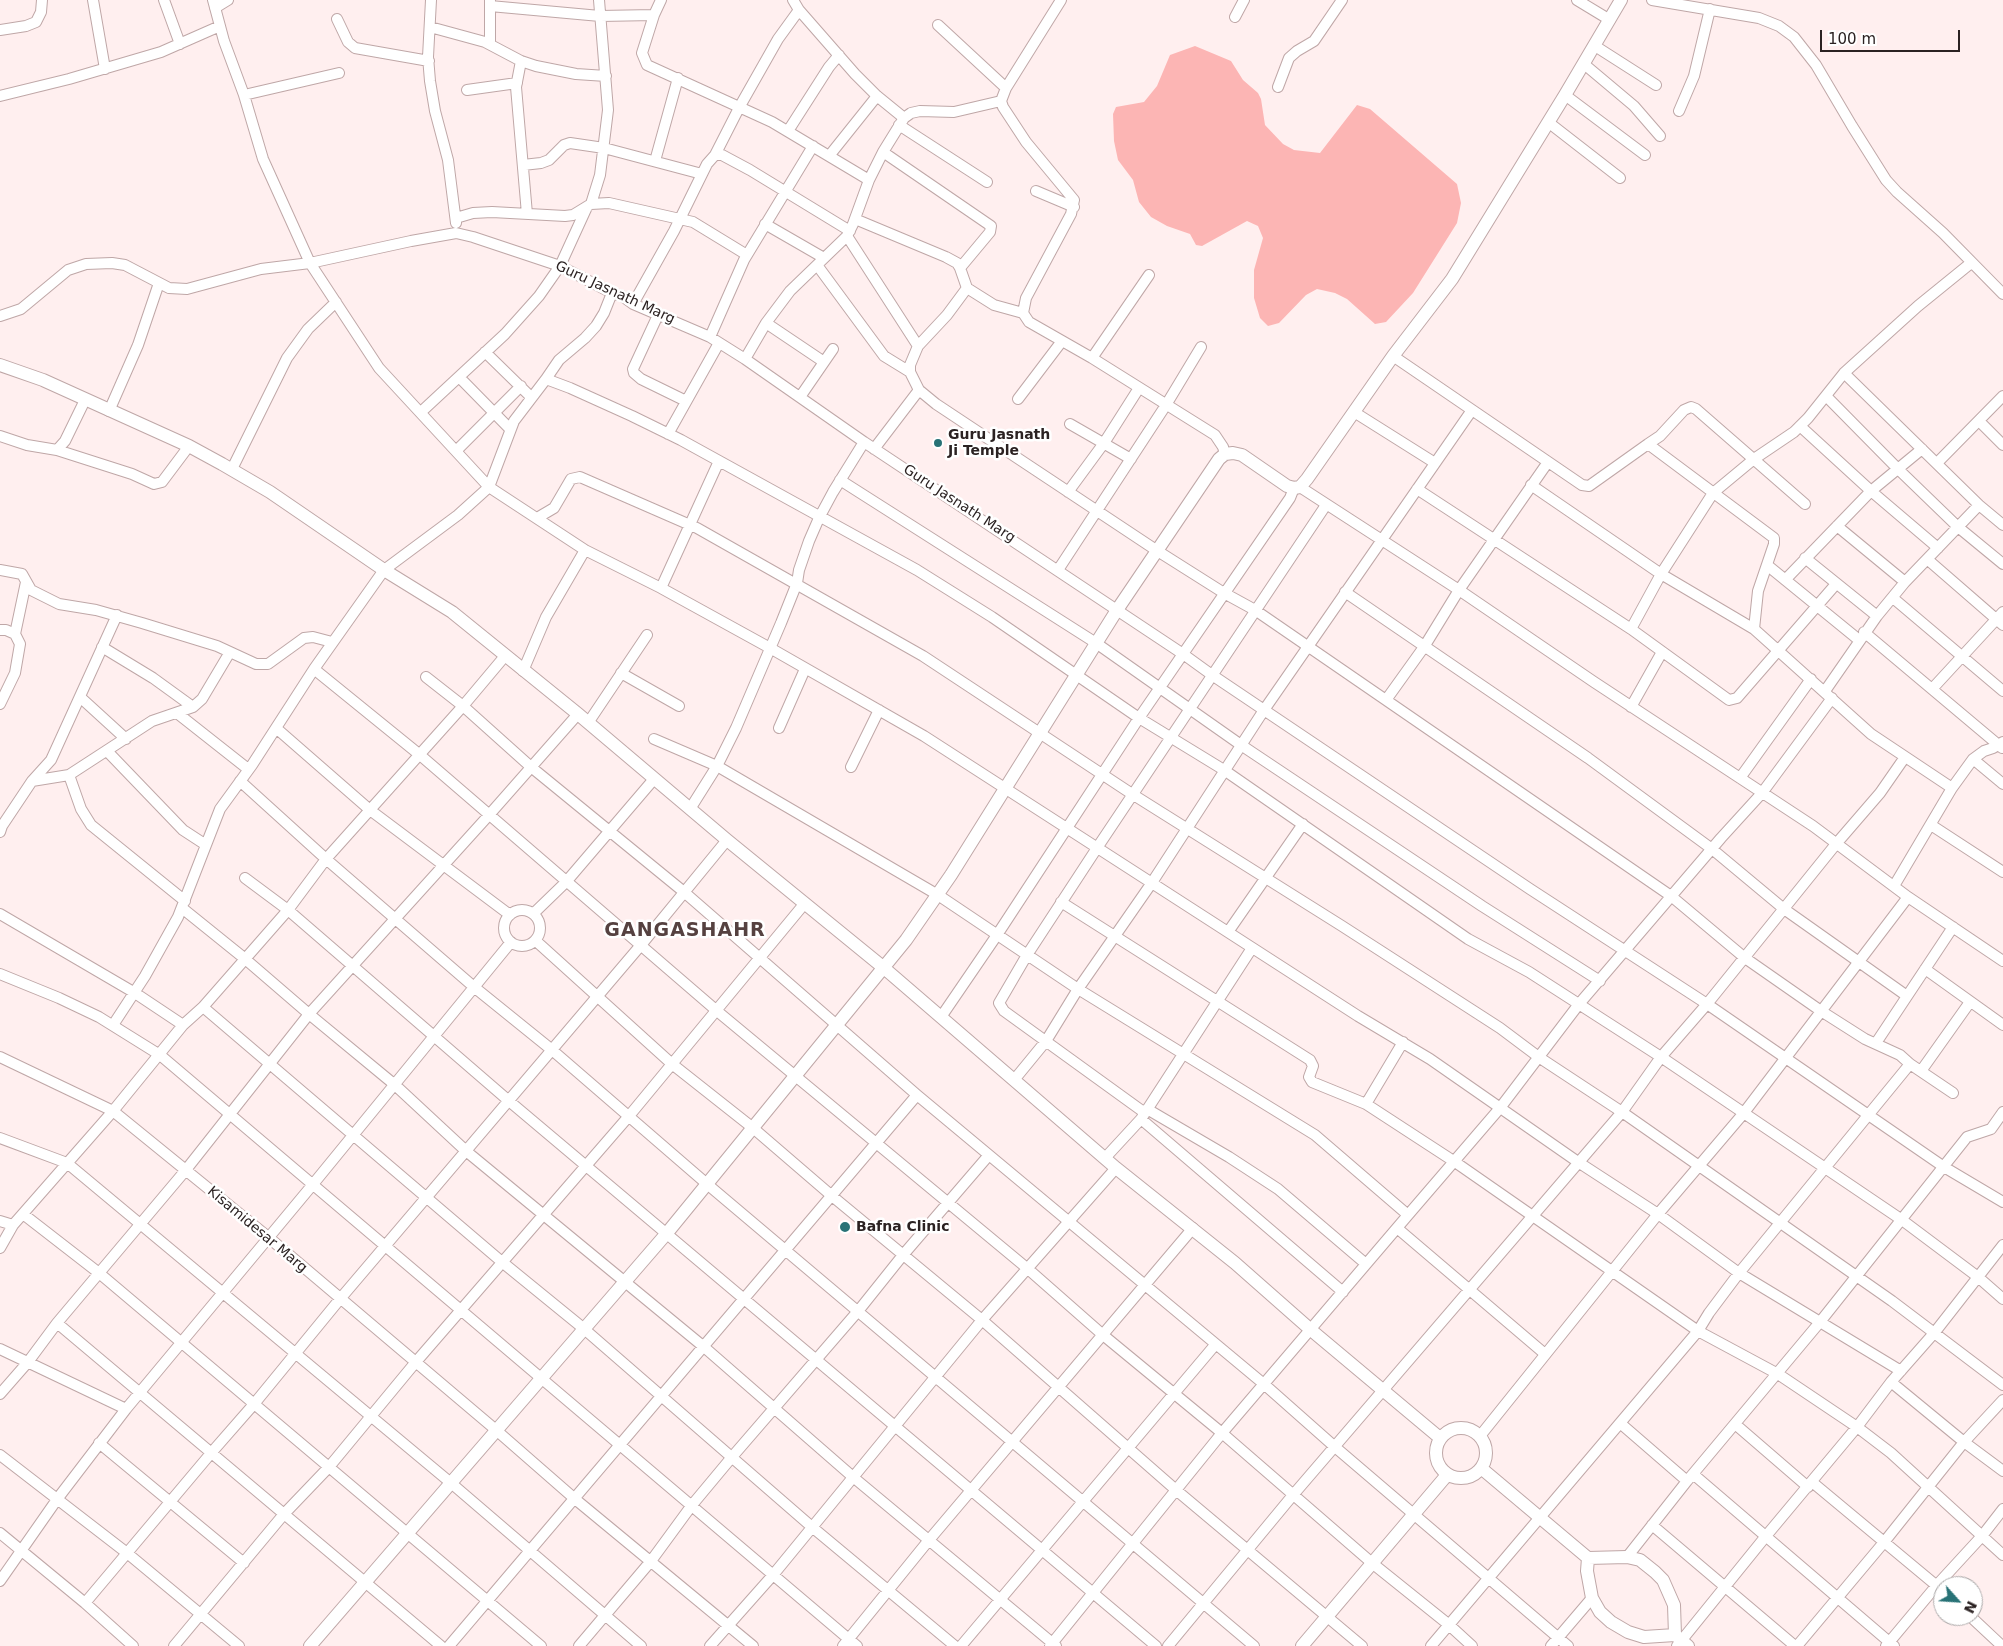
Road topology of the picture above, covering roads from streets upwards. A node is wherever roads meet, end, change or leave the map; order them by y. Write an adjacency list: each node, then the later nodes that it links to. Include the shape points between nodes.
1 (42, 0): 27 (street, via 36,22)
2 (93, 0): 35 (street)
3 (164, 0): 28 (street)
4 (228, 0): 16 (street)
5 (431, 0): 26 (street)
6 (599, 0): 20 (street)
7 (661, 0): 19 (street)
8 (793, 0): 18 (street)
9 (1061, 0): 42 (street)
10 (1244, 0): 21 (street)
11 (1342, 0): 41 (street, via 1314,40 1289,58)
12 (1577, 0): 23 (street)
13 (1621, 0): 23 (street)
14 (1652, 0): 17 (street)
15 (490, 3): 20 (street); 29 (street)
16 (214, 4): 25 (street)
17 (1710, 9): 50 (street, via 1694,76); 81 (street, via 1759,18 1779,26 1794,37 1816,65 1886,180)
18 (799, 10): 31 (street); 49 (street, via 778,39)
19 (654, 15): 20 (street); 38 (street, via 642,53 644,61)
20 (600, 16): 37 (street)
21 (1234, 17)
22 (337, 19): 33 (street, via 348,42 355,48)
23 (1610, 20): 30 (street)
24 (938, 25): 42 (street)
25 (220, 26): 28 (street); 44 (street)
26 (430, 26): 29 (street); 33 (street)
27 (0, 30)
28 (180, 44): 35 (street)
29 (490, 44): 32 (street)
30 (1595, 46): 34 (street); 40 (street)
31 (839, 55): 47 (street); 53 (street)
32 (521, 60): 37 (street, via 551,70); 39 (street)
33 (428, 61): 72 (street)
34 (1584, 64): 45 (street); 54 (street, via 1634,106)
35 (105, 68): 46 (street)
36 (339, 73): 44 (street)
37 (606, 76): 56 (street, via 608,110)
38 (678, 78): 49 (street); 61 (street)
39 (517, 83): 43 (street); 62 (street)
40 (1656, 85)
41 (1278, 87)
42 (1006, 88): 48 (street)
43 (467, 90)
44 (244, 95): 80 (street, via 266,166)
45 (1565, 95): 52 (street); 59 (street)
46 (0, 96)
47 (876, 96): 51 (street); 60 (street)
48 (1001, 101): 51 (street, via 954,112 920,111 911,113); 70 (street, via 1026,142 1072,196)
49 (740, 106): 53 (street); 58 (street)
50 (1679, 111)
51 (902, 121): 57 (street); 66 (street)
52 (1548, 122): 64 (street); 102 (street, via 1452,278)
53 (788, 131): 55 (street)
54 (1660, 136)
55 (813, 146): 60 (street); 68 (street)
56 (604, 148): 61 (street); 62 (street, via 570,143 549,160); 69 (street, via 600,175)
57 (883, 152): 65 (street); 83 (street, via 991,226 990,232)
58 (715, 155): 63 (street); 68 (street, via 722,155)
59 (1646, 155)
60 (829, 156): 65 (street)
61 (655, 161): 63 (street)
62 (523, 165): 71 (street)
63 (702, 174): 73 (street)
64 (1620, 178)
65 (869, 180): 74 (street)
66 (987, 182)
67 (1036, 191): 70 (street)
68 (785, 192): 75 (street); 77 (street)
69 (589, 205): 71 (street, via 573,215); 73 (street, via 609,203); 82 (street)
70 (1074, 207): 91 (street, via 1026,298)
71 (527, 214): 72 (street, via 473,213)
72 (456, 218): 76 (street)
73 (680, 219): 78 (street, via 693,222); 90 (street)
74 (855, 219): 77 (street); 83 (street, via 946,257)
75 (765, 224): 78 (street); 79 (street)
76 (456, 233): 80 (street, Guru Jasnath Marg); 82 (street, Guru Jasnath Marg)
77 (848, 233): 79 (street); 98 (street)
78 (747, 255): 95 (street)
79 (820, 262): 94 (street, via 790,291); 107 (street, via 884,356)
80 (310, 263): 85 (street, Guru Jasnath Marg, via 261,269 187,289); 89 (street)
81 (1971, 263): 88 (street); 108 (street)
82 (560, 266): 87 (street, Guru Jasnath Marg); 101 (street, via 530,308)
83 (960, 268): 86 (street)
84 (1149, 275): 103 (street)
85 (160, 284): 92 (street, Guru Jasnath Marg, via 125,266 86,264 68,270 21,309); 122 (street)
86 (967, 288): 91 (street, via 994,305); 98 (street)
87 (612, 293): 90 (street, Guru Jasnath Marg); 110 (street, via 596,326 559,360)
88 (2003, 294)
89 (336, 302): 124 (street, via 379,368); 149 (street, via 308,328 287,358)
90 (633, 304): 93 (street, Guru Jasnath Marg)
91 (1022, 313): 96 (street, via 1029,322)
92 (1, 314)
93 (658, 315): 95 (street, Guru Jasnath Marg); 120 (street, via 634,373)
94 (766, 324): 104 (street); 105 (street)
95 (710, 337): 97 (street, Guru Jasnath Marg)
96 (1062, 341): 103 (street); 118 (street)
97 (719, 343): 104 (street, Guru Jasnath Marg); 120 (street)
98 (918, 346): 107 (street)
99 (1201, 347): 121 (street)
100 (834, 349): 105 (street)
101 (485, 352): 109 (street); 111 (street)
102 (1393, 356): 123 (street); 126 (street)
103 (1092, 358): 112 (street)
104 (744, 359): 117 (street, Guru Jasnath Marg)
105 (824, 362): 117 (street)
106 (0, 365): 119 (street, via 43,380)
107 (910, 372): 113 (street)
108 (1844, 373): 114 (street); 139 (street)
109 (459, 377): 124 (street); 125 (street)
110 (546, 379): 116 (street); 131 (street)
111 (521, 386): 116 (street); 125 (street)
112 (1139, 388): 121 (street); 134 (street)
113 (919, 390): 138 (street); 157 (street, via 936,405)
114 (1826, 396): 129 (street); 150 (street)
115 (2003, 396): 127 (street)
116 (531, 397): 130 (street)
117 (800, 397): 133 (street, Guru Jasnath Marg)
118 (1018, 399)
119 (85, 400): 122 (street); 140 (street, via 65,441)
120 (686, 401): 131 (street)
121 (1166, 405): 142 (street, via 1215,435); 143 (street)
122 (109, 410): 137 (street)
123 (1472, 410): 146 (street); 147 (street)
124 (421, 412): 141 (street)
125 (495, 412): 130 (street); 141 (street)
126 (1354, 412): 147 (street); 154 (street, via 1307,479)
127 (1979, 420): 136 (street); 148 (street)
128 (1070, 424): 134 (street)
129 (1800, 426): 144 (street); 156 (street)
130 (510, 429): 153 (street)
131 (668, 434): 145 (street)
132 (0, 436): 140 (street)
133 (864, 442): 138 (street, Guru Jasnath Marg); 151 (street)
134 (1104, 443): 143 (street); 157 (street)
135 (1648, 444): 144 (street, via 1684,410 1692,407); 146 (street, via 1586,486); 158 (street)
136 (2003, 445)
137 (189, 446): 140 (street, via 162,482 154,484); 149 (street)
138 (874, 449): 180 (street, Guru Jasnath Marg)
139 (1922, 449): 148 (street); 150 (street)
140 (57, 450)
141 (456, 451): 153 (street)
142 (1225, 454): 154 (street, via 1242,455 1287,486); 173 (street, via 1212,466)
143 (1131, 459): 162 (street)
144 (1754, 459): 158 (street); 159 (street)
145 (719, 461): 164 (street); 165 (street)
146 (1548, 462): 152 (street)
147 (1435, 463): 155 (street)
148 (1937, 463): 161 (street)
149 (232, 469): 179 (street)
150 (1898, 469): 156 (street); 168 (street)
151 (840, 480): 164 (street); 205 (street)
152 (1531, 485): 169 (street); 181 (street)
153 (489, 487): 163 (street); 179 (street, via 458,515)
154 (1297, 487): 160 (street); 190 (street)
155 (1417, 488): 169 (street); 170 (street)
156 (1871, 491): 167 (street); 171 (street)
157 (1068, 492): 162 (street)
158 (1713, 493): 177 (street, via 1774,538); 181 (street)
159 (1805, 504)
160 (1326, 505): 170 (street); 194 (street)
161 (1979, 505): 166 (street); 168 (street)
162 (1097, 511): 173 (street); 180 (street)
163 (537, 518): 165 (street, via 554,508 571,479 580,477); 172 (street)
164 (819, 518): 185 (street); 220 (street, via 917,570)
165 (690, 525): 185 (street); 187 (street)
166 (2003, 525)
167 (1837, 526): 174 (street); 184 (street)
168 (1958, 527): 171 (street); 176 (street)
169 (1494, 538): 188 (street); 198 (street)
170 (1380, 541): 188 (street); 189 (street)
171 (1938, 548): 175 (street)
172 (585, 550): 187 (street); 218 (street, via 539,629)
173 (1156, 550): 190 (street); 193 (street)
174 (1805, 558): 182 (street); 186 (street)
175 (1927, 559): 184 (street); 197 (street)
176 (2003, 564)
177 (1767, 565): 182 (street); 199 (street, via 1755,602)
178 (0, 570): 183 (street, via 22,574)
179 (384, 570): 204 (street); 214 (street, via 442,605)
180 (1058, 570): 193 (street, Guru Jasnath Marg)
181 (1660, 574): 198 (street); 199 (street)
182 (1785, 580): 192 (street)
183 (26, 582): 195 (street, via 36,594 59,604); 201 (street)
184 (1905, 582): 191 (street)
185 (797, 583): 208 (street); 244 (street, via 923,656)
186 (1836, 584): 192 (street); 196 (street)
187 (661, 588): 208 (street)
188 (1459, 590): 207 (street); 233 (street)
189 (1345, 592): 207 (street); 209 (street)
190 (1224, 593): 194 (street); 213 (street)
191 (1892, 598): 196 (street); 215 (street)
192 (1818, 606): 203 (street); 210 (street)
193 (1117, 610): 205 (street); 213 (street, Guru Jasnath Marg)
194 (1255, 610): 209 (street); 221 (street)
195 (117, 615): 206 (street); 211 (street)
196 (1877, 616): 203 (street)
197 (2001, 619): 215 (street)
198 (1631, 629): 212 (street)
199 (1754, 629): 210 (street)
200 (0, 630): 201 (street)
201 (15, 634): 230 (street, via 20,644 18,661)
202 (647, 635): 219 (street)
203 (1862, 636): 225 (street); 227 (street)
204 (332, 642): 211 (street, via 304,638 263,665); 217 (street)
205 (1096, 643): 220 (street); 224 (street)
206 (102, 647): 228 (street); 234 (street)
207 (1424, 647): 229 (street); 283 (street, via 1588,758)
208 (770, 648): 216 (street); 254 (street)
209 (1307, 648): 229 (street); 237 (street)
210 (1779, 651): 212 (street, via 1733,700 1724,698); 223 (street)
211 (230, 652): 234 (street, via 202,699)
212 (1662, 652): 233 (street)
213 (1183, 654): 221 (street, Guru Jasnath Marg); 224 (street)
214 (504, 656): 218 (street); 231 (street)
215 (1963, 657): 225 (street); 226 (street)
216 (805, 668): 236 (street); 243 (street)
217 (314, 669): 242 (street); 251 (street)
218 (523, 671): 239 (street)
219 (621, 673): 232 (street); 241 (street)
220 (1077, 674): 240 (street); 244 (street)
221 (1212, 675): 235 (street); 237 (street, Guru Jasnath Marg)
222 (426, 677): 231 (street)
223 (1811, 679): 227 (street); 261 (street)
224 (1160, 687): 235 (street); 240 (street)
225 (1932, 689): 249 (street)
226 (2003, 691)
227 (1828, 695): 252 (street, via 1871,734); 268 (street)
228 (80, 697): 246 (street); 263 (street, via 51,760)
229 (1386, 700): 294 (street)
230 (0, 704)
231 (463, 706): 251 (street); 255 (street)
232 (679, 706)
233 (1631, 706): 261 (street)
234 (193, 707): 238 (street)
235 (1189, 709): 245 (street); 248 (street)
236 (879, 710): 256 (street); 267 (street)
237 (1264, 710): 248 (street); 313 (street, Guru Jasnath Marg)
238 (177, 713): 246 (street, via 161,717); 257 (street)
239 (578, 714): 241 (street); 255 (street)
240 (1139, 718): 245 (street); 260 (street)
241 (588, 723): 262 (street)
242 (276, 728): 257 (street); 271 (street)
243 (779, 728)
244 (1040, 735): 260 (street); 267 (street)
245 (1170, 738): 258 (street); 269 (street)
246 (126, 739): 250 (street)
247 (654, 739): 254 (street)
248 (1241, 745): 258 (street); 324 (street)
249 (2002, 745): 253 (street)
250 (107, 751): 259 (street); 281 (street, via 183,830)
251 (420, 755): 271 (street); 272 (street)
252 (1905, 757): 266 (street); 280 (street, via 1880,793)
253 (1973, 759): 265 (street); 266 (street)
254 (717, 766): 270 (street); 293 (street)
255 (531, 767): 272 (street); 278 (street)
256 (851, 767)
257 (248, 769): 264 (street)
258 (1224, 770): 273 (street); 277 (street)
259 (69, 775): 263 (street); 298 (street, via 91,825)
260 (1102, 775): 269 (street); 276 (street)
261 (1740, 778): 268 (street)
262 (654, 779): 270 (street); 278 (street)
263 (32, 781): 275 (street)
264 (240, 781): 281 (street, via 220,809); 284 (street)
265 (2003, 784)
266 (1952, 788): 274 (street)
267 (1005, 790): 276 (street); 293 (street)
268 (1762, 793): 280 (street); 283 (street)
269 (1132, 794): 277 (street); 282 (street)
270 (690, 809): 279 (street)
271 (370, 810): 284 (street); 285 (street)
272 (489, 816): 285 (street); 289 (street)
273 (1302, 824): 288 (street); 332 (street, via 1468,939)
274 (1931, 825): 286 (street); 291 (street)
275 (1, 828)
276 (1066, 828): 282 (street); 307 (street)
277 (1187, 828): 288 (street); 290 (street)
278 (608, 832): 289 (street); 292 (street)
279 (727, 840): 292 (street); 297 (street)
280 (1836, 844): 291 (street); 299 (street)
281 (206, 845): 298 (street)
282 (1096, 848): 290 (street); 296 (street)
283 (1712, 849): 294 (street); 299 (street)
284 (326, 859): 300 (street); 304 (street)
285 (444, 866): 303 (street); 304 (street)
286 (2003, 872)
287 (244, 878): 300 (street)
288 (1265, 878): 306 (street); 352 (street, via 1500,1028)
289 (566, 882): 301 (street); 311 (street)
290 (1151, 884): 306 (street); 308 (street)
291 (1894, 886): 295 (street)
292 (684, 892): 311 (street); 317 (street)
293 (938, 895): 307 (street); 321 (street)
294 (1671, 896): 313 (street); 316 (street)
295 (1908, 897): 305 (street); 318 (street)
296 (1061, 902): 308 (street); 314 (street)
297 (805, 903): 317 (street); 321 (street)
298 (183, 905): 315 (street); 327 (street)
299 (1784, 909): 316 (street); 318 (street)
300 (288, 910): 315 (street); 320 (street)
301 (534, 913): 303 (street, via 522,909); 309 (street, via 540,924)
302 (0, 914): 327 (street)
303 (510, 915): 310 (street, via 504,929)
304 (394, 918): 320 (street); 325 (street)
305 (1953, 927): 319 (street); 322 (street)
306 (1228, 932): 312 (street)
307 (998, 935): 314 (street); 338 (street)
308 (1115, 936): 326 (street); 330 (street)
309 (536, 941): 310 (street, via 523,946); 329 (street)
310 (511, 942): 325 (street)
311 (642, 945): 329 (street); 335 (street)
312 (1252, 948): 330 (street); 345 (street)
313 (1626, 950): 324 (street); 333 (street, Guru Jasnath Marg)
314 (1027, 955): 326 (street); 344 (street, via 1001,998 1000,1007)
315 (244, 958): 334 (street); 337 (street)
316 (1745, 958): 333 (street); 336 (street)
317 (760, 960): 335 (street); 342 (street)
318 (1859, 960): 328 (street); 336 (street)
319 (2003, 961)
320 (354, 966): 337 (street); 343 (street)
321 (884, 968): 338 (street); 342 (street)
322 (1925, 969): 328 (street); 331 (street)
323 (0, 974): 339 (street)
324 (1600, 982): 332 (street)
325 (474, 987): 343 (street); 347 (street)
326 (1078, 989): 344 (street); 348 (street)
327 (135, 993): 339 (street); 340 (street)
328 (1907, 996): 346 (street)
329 (597, 997): 347 (street); 355 (street)
330 (1217, 1001): 348 (street); 364 (street, via 1310,1060 1313,1066 1309,1077 1312,1082)
331 (1970, 1002): 341 (street); 357 (street)
332 (1579, 1004): 351 (street); 352 (street)
333 (1707, 1004): 351 (street); 353 (street, Guru Jasnath Marg)
334 (203, 1006): 340 (street); 354 (street)
335 (716, 1011): 355 (street); 358 (street)
336 (1821, 1011): 346 (street); 353 (street)
337 (309, 1014): 354 (street); 360 (street)
338 (941, 1017): 359 (street)
339 (113, 1025): 349 (street)
340 (184, 1025): 349 (street)
341 (2003, 1025)
342 (836, 1026): 358 (street); 362 (street)
343 (434, 1036): 360 (street); 363 (street)
344 (1046, 1041): 359 (street); 369 (street)
345 (1403, 1042): 364 (street); 365 (street)
346 (1876, 1043): 356 (street)
347 (552, 1050): 363 (street); 373 (street)
348 (1183, 1054): 369 (street); 398 (street, via 1327,1144)
349 (160, 1055): 366 (street); 372 (street)
350 (0, 1057): 366 (street, Kisamidesar Marg)
351 (1661, 1057): 367 (street); 370 (street)
352 (1540, 1058): 365 (street); 367 (street)
353 (1786, 1058): 370 (street); 371 (street, Guru Jasnath Marg)
354 (270, 1063): 372 (street); 375 (street)
355 (672, 1064): 373 (street); 374 (street)
356 (1910, 1064): 357 (street); 371 (street)
357 (1921, 1071): 361 (street)
358 (795, 1076): 374 (street); 377 (street)
359 (1014, 1080): 380 (street)
360 (395, 1085): 375 (street); 378 (street)
361 (1953, 1093)
362 (917, 1095): 377 (street); 379 (street)
363 (509, 1101): 378 (street); 384 (street)
364 (1366, 1104): 381 (street)
365 (1500, 1108): 381 (street); 382 (street)
366 (113, 1111): 383 (street); 389 (street, Kisamidesar Marg)
367 (1622, 1112): 382 (street); 385 (street)
368 (2003, 1112): 387 (street, via 1990,1129 1967,1137)
369 (1144, 1114): 380 (street); 417 (street, via 1230,1157 1278,1189); 428 (street)
370 (1743, 1114): 385 (street); 386 (street)
371 (1869, 1114): 386 (street); 387 (street, Guru Jasnath Marg)
372 (231, 1115): 389 (street); 390 (street)
373 (629, 1116): 384 (street); 391 (street)
374 (753, 1128): 391 (street); 392 (street)
375 (353, 1136): 390 (street); 393 (street)
376 (0, 1138): 383 (street)
377 (876, 1144): 392 (street); 395 (street)
378 (466, 1151): 393 (street); 397 (street)
379 (989, 1155): 395 (street); 404 (street)
380 (1105, 1158): 388 (street)
381 (1455, 1162): 398 (street); 400 (street)
382 (1578, 1162): 399 (street); 400 (street)
383 (68, 1163): 396 (street); 403 (street)
384 (586, 1166): 397 (street); 409 (street)
385 (1699, 1166): 399 (street); 405 (street)
386 (1824, 1167): 401 (street); 405 (street)
387 (1944, 1167): 394 (street, Guru Jasnath Marg); 401 (street)
388 (1116, 1168): 404 (street); 407 (street)
389 (186, 1171): 403 (street); 410 (street, Kisamidesar Marg)
390 (314, 1184): 410 (street); 412 (street)
391 (707, 1184): 409 (street); 414 (street)
392 (832, 1196): 414 (street); 415 (street)
393 (427, 1197): 412 (street); 416 (street)
394 (2003, 1202)
395 (948, 1203): 415 (street); 418 (street)
396 (23, 1214): 406 (street); 420 (street)
397 (544, 1214): 416 (street); 424 (street)
398 (1408, 1214): 408 (street)
399 (1658, 1214): 419 (street); 421 (street)
400 (1533, 1217): 419 (street); 426 (street)
401 (1902, 1220): 422 (street); 423 (street)
402 (0, 1221): 406 (street)
403 (141, 1223): 420 (street); 427 (street)
404 (1068, 1223): 418 (street); 425 (street)
405 (1781, 1223): 421 (street); 422 (street)
406 (13, 1225): 413 (street)
407 (1193, 1228): 425 (street); 438 (street)
408 (1397, 1228): 417 (street); 426 (street)
409 (666, 1233): 424 (street); 429 (street)
410 (268, 1237): 427 (street); 430 (street, Kisamidesar Marg)
411 (2003, 1245): 423 (street)
412 (386, 1246): 430 (street); 432 (street)
413 (0, 1248)
414 (785, 1250): 429 (street); 433 (street)
415 (903, 1255): 433 (street); 434 (street)
416 (502, 1262): 432 (street); 437 (street)
417 (1366, 1264): 428 (street)
418 (1028, 1269): 434 (street); 441 (street)
419 (1612, 1271): 439 (street); 447 (street)
420 (99, 1273): 436 (street); 442 (street)
421 (1739, 1273): 435 (street); 439 (street)
422 (1857, 1276): 435 (street); 440 (street)
423 (1978, 1277): 431 (street); 440 (street)
424 (623, 1282): 437 (street); 444 (street)
425 (1144, 1285): 441 (street); 443 (street)
426 (1470, 1291): 447 (street); 459 (street)
427 (222, 1292): 442 (street); 446 (street)
428 (1343, 1292): 438 (street)
429 (744, 1298): 444 (street); 448 (street)
430 (340, 1299): 446 (street); 450 (street, Kisamidesar Marg)
431 (2003, 1299)
432 (462, 1310): 450 (street); 454 (street)
433 (859, 1310): 448 (street); 453 (street)
434 (982, 1320): 453 (street); 458 (street)
435 (1820, 1322): 451 (street); 452 (street)
436 (57, 1323): 449 (street); 460 (street)
437 (583, 1328): 454 (street); 463 (street)
438 (1311, 1330): 456 (street); 459 (street)
439 (1698, 1331): 452 (street); 469 (street)
440 (1935, 1332): 451 (street); 457 (street)
441 (1103, 1335): 458 (street); 462 (street)
442 (180, 1343): 460 (street); 465 (street)
443 (1215, 1344): 456 (street); 462 (street)
444 (704, 1347): 463 (street); 467 (street)
445 (0, 1349): 449 (street)
446 (296, 1353): 465 (street); 468 (street)
447 (1545, 1354): 475 (street)
448 (816, 1360): 467 (street); 471 (street)
449 (28, 1362): 461 (street); 466 (street)
450 (415, 1363): 468 (street); 473 (street, Kisamidesar Marg)
451 (1901, 1371): 455 (street)
452 (1778, 1374): 470 (street); 472 (street)
453 (936, 1376): 471 (street); 477 (street)
454 (540, 1378): 473 (street); 480 (street)
455 (1891, 1382): 472 (street); 478 (street)
456 (1265, 1385): 474 (street); 482 (street)
457 (2003, 1385)
458 (1059, 1387): 477 (street); 481 (street)
459 (1384, 1391): 476 (street); 482 (street)
460 (140, 1392): 466 (street); 483 (street)
461 (0, 1394)
462 (1173, 1394): 474 (street); 481 (street)
463 (662, 1396): 480 (street); 485 (street)
464 (2003, 1400): 478 (street)
465 (254, 1404): 483 (street); 486 (street)
466 (126, 1408): 479 (street)
467 (774, 1409): 485 (street); 490 (street)
468 (371, 1417): 486 (street); 492 (street)
469 (1620, 1423): 491 (street); 506 (street)
470 (1734, 1424): 491 (street); 493 (street)
471 (894, 1426): 490 (street); 495 (street)
472 (1857, 1427): 493 (street); 494 (street)
473 (496, 1430): 492 (street); 499 (street, Kisamidesar Marg)
474 (1222, 1433): 496 (street); 497 (street)
475 (1480, 1436): 476 (street, via 1474,1431 1459,1428); 487 (street, via 1486,1452)
476 (1440, 1438): 489 (street, via 1435,1454)
477 (1013, 1442): 495 (street); 501 (street)
478 (1964, 1442): 488 (street); 494 (street)
479 (99, 1443): 498 (street); 500 (street)
480 (622, 1445): 499 (street); 502 (street)
481 (1129, 1447): 496 (street); 501 (street)
482 (1335, 1447): 497 (street); 505 (street)
483 (212, 1452): 500 (street); 504 (street)
484 (0, 1455): 498 (street)
485 (732, 1457): 502 (street); 508 (street)
486 (329, 1466): 504 (street); 509 (street)
487 (1481, 1468): 489 (street, via 1469,1477 1454,1478); 506 (street)
488 (2003, 1470)
489 (1447, 1474): 505 (street)
490 (852, 1477): 508 (street); 513 (street)
491 (1690, 1478): 507 (street); 511 (street)
492 (450, 1483): 509 (street); 519 (street)
493 (1810, 1484): 511 (street); 514 (street)
494 (1928, 1487): 512 (street); 514 (street)
495 (970, 1490): 513 (street); 516 (street)
496 (1176, 1490): 515 (street); 517 (street)
497 (1293, 1495): 517 (street); 526 (street)
498 (58, 1498): 518 (street); 520 (street)
499 (575, 1499): 519 (street); 524 (street, Kisamidesar Marg)
500 (169, 1502): 520 (street); 525 (street)
501 (1084, 1502): 515 (street); 516 (street)
502 (692, 1505): 524 (street); 527 (street)
503 (2003, 1509): 512 (street)
504 (284, 1514): 525 (street); 531 (street)
505 (1414, 1514): 526 (street); 529 (street)
506 (1539, 1518): 523 (street); 529 (street)
507 (1652, 1526): 522 (street); 533 (street)
508 (812, 1527): 527 (street); 534 (street)
509 (408, 1532): 531 (street); 540 (street)
510 (0, 1533): 518 (street)
511 (1766, 1536): 533 (street); 538 (street)
512 (1982, 1536): 521 (street); 528 (street)
513 (929, 1540): 534 (street); 539 (street)
514 (1885, 1541): 532 (street); 538 (street)
515 (1134, 1543): 535 (street); 542 (street)
516 (1041, 1549): 535 (street); 539 (street)
517 (1248, 1550): 542 (street); 545 (street)
518 (22, 1551): 530 (street); 541 (street)
519 (531, 1552): 540 (street); 544 (street)
520 (127, 1553): 541 (street); 543 (street)
521 (2003, 1555)
522 (1627, 1557): 523 (street); 550 (street, via 1640,1560 1663,1580 1674,1605)
523 (1588, 1558): 537 (street)
524 (650, 1561): 544 (street); 547 (street, Kisamidesar Marg)
525 (244, 1563): 543 (street)
526 (1372, 1563): 545 (street); 546 (street)
527 (773, 1575): 547 (street); 551 (street)
528 (1950, 1576)
529 (1488, 1577): 546 (street); 549 (street)
530 (0, 1581)
531 (365, 1581): 557 (street); 558 (street)
532 (1933, 1582)
533 (1725, 1586): 550 (street); 576 (street)
534 (889, 1590): 551 (street); 565 (street)
535 (1093, 1593): 552 (street); 567 (street)
536 (1933, 1596): 553 (street)
537 (1592, 1598): 549 (street); 550 (street, via 1600,1612 1628,1632)
538 (1838, 1598): 553 (street); 576 (street)
539 (1000, 1599): 552 (street); 566 (street)
540 (487, 1601): 559 (street); 560 (street)
541 (85, 1603): 554 (street)
542 (1205, 1603): 568 (street); 569 (street)
543 (201, 1614): 555 (street); 556 (street)
544 (605, 1615): 561 (street); 562 (street)
545 (1327, 1617): 570 (street); 571 (street)
546 (1448, 1624): 572 (street); 573 (street)
547 (728, 1625): 563 (street); 564 (street, Kisamidesar Marg)
548 (1981, 1626): 577 (street)
549 (1558, 1638): 574 (street); 575 (street)
550 (1680, 1642)
551 (850, 1644)
552 (1053, 1645)
553 (1890, 1645)
554 (133, 1646)
555 (174, 1646)
556 (239, 1646)
557 (310, 1646)
558 (441, 1646)
559 (450, 1646)
560 (541, 1646)
561 (579, 1646)
562 (641, 1646)
563 (710, 1646)
564 (753, 1646)
565 (955, 1646)
566 (961, 1646)
567 (1156, 1646)
568 (1168, 1646)
569 (1254, 1646)
570 (1302, 1646)
571 (1362, 1646)
572 (1431, 1646)
573 (1472, 1646)
574 (1550, 1646)
575 (1568, 1646)
576 (1796, 1646)
577 (2002, 1646)

